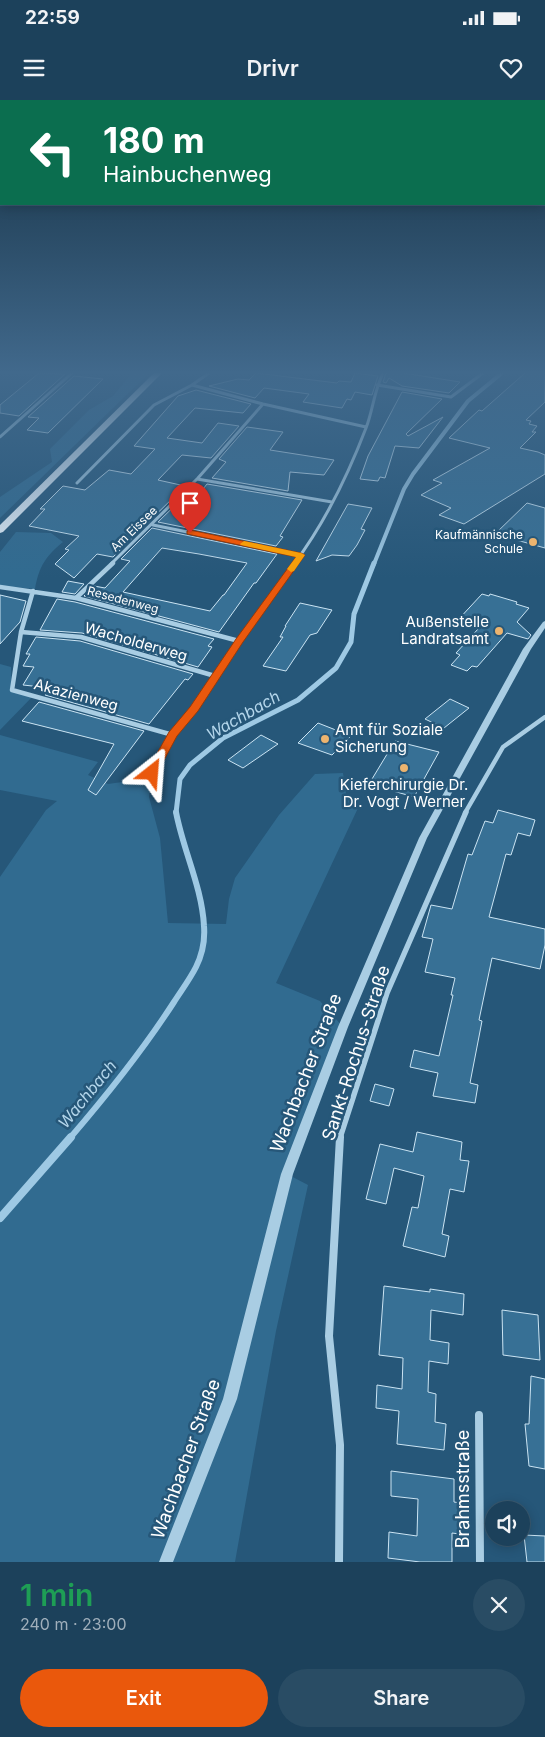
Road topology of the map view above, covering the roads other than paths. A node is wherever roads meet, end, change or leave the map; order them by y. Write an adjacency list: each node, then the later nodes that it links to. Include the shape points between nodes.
1 (90, 441): 9 (main road)
2 (118, 441): 6 (street)
3 (230, 441): 5 (street, Am Eissee)
4 (359, 441): 7 (street)
5 (197, 479): 7 (street); 8 (street, Am Eissee)
6 (77, 483)
7 (332, 502): 10 (street)
8 (153, 525): 10 (street); 13 (street, Am Eissee)
9 (0, 530)
10 (301, 555): 16 (street)
11 (0, 587): 12 (street, Resedenweg)
12 (33, 591): 13 (street, Resedenweg); 15 (street, Akazienweg)
13 (76, 598): 16 (street, Resedenweg)
14 (545, 623): 22 (street, Wachbacher Straße, via 527,649 424,838 343,1027 287,1174 230,1399)
15 (21, 632): 17 (street, Wacholderweg, via 80,637); 19 (street, Akazienweg, via 12,690)
16 (239, 641): 17 (street)
17 (215, 676): 19 (street)
18 (545, 717): 23 (street, Sankt-Rochus-Straße, via 503,747 469,805 387,993 339,1140 329,1336 340,1445)
19 (173, 734): 20 (street)
20 (152, 773)
21 (479, 1415): 24 (street, Brahmsstraße)
22 (166, 1562)
23 (339, 1562)
24 (480, 1562)

